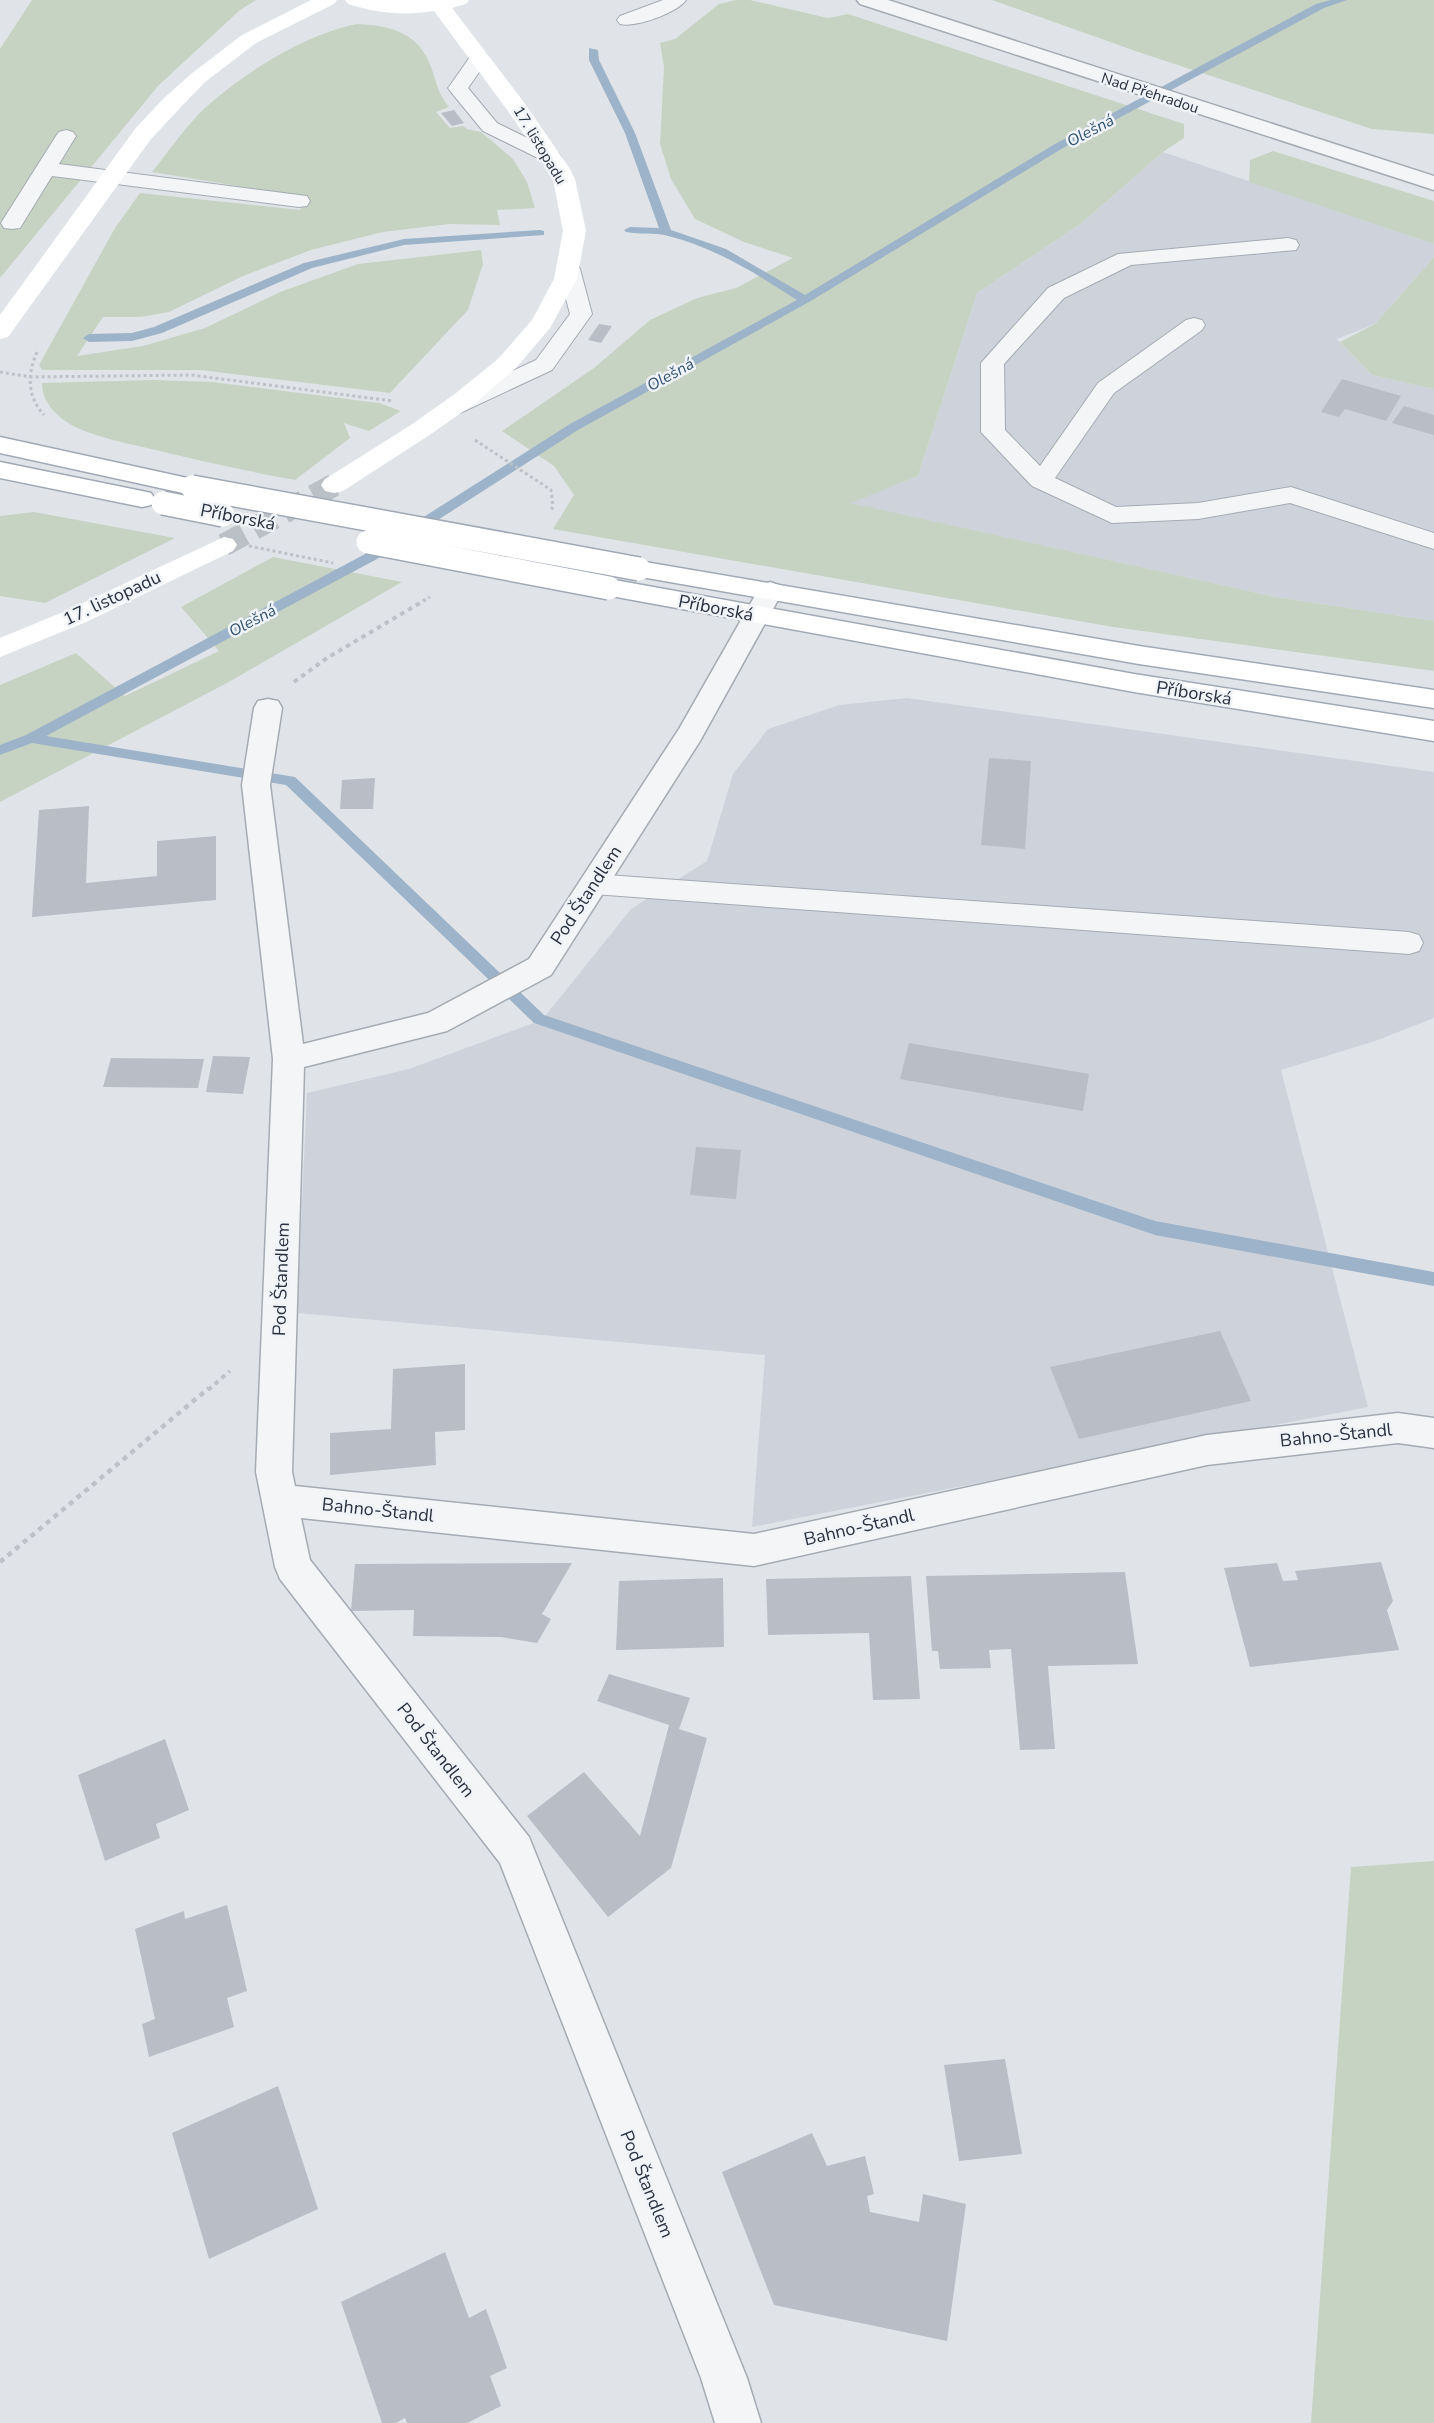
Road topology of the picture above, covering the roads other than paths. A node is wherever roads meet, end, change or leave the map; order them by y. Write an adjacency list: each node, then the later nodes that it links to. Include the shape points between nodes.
1 (327, 0): 11 (main road, via 249,39 222,58 143,134)
2 (355, 0): 5 (main road, via 397,8)
3 (676, 0): 6 (lane)
4 (867, 0): 12 (street, Nad Přehradou)
5 (450, 2): 7 (main road, 17. listopadu)
6 (627, 20)
7 (479, 58): 9 (main road, 17. listopadu, via 518,106); 9 (lane, via 458,88 490,127)
8 (66, 136): 10 (lane)
9 (551, 157): 16 (main road, 17. listopadu, via 564,177 574,211 576,242)
10 (46, 169): 11 (lane); 14 (lane)
11 (111, 178): 13 (lane); 18 (main road)
12 (1434, 183)
13 (299, 201)
14 (12, 223)
15 (1288, 245): 22 (lane, via 1126,259 1056,293 992,363 993,432)
16 (569, 269): 19 (lane, via 581,314 544,364)
17 (1194, 325): 22 (lane, via 1106,388)
18 (0, 332)
19 (443, 415): 23 (main road)
20 (0, 445): 26 (main road, Příborská, bridge, via 192,487)
21 (0, 470): 27 (main road, Příborská, bridge)
22 (1041, 481): 24 (lane, via 1112,515 1198,511 1291,495)
23 (334, 485)
24 (1434, 541)
25 (224, 545): 28 (main road, 17. listopadu, via 77,616)
26 (770, 591): 27 (street, Pod Štandlem); 29 (main road, Příborská, via 1139,655)
27 (758, 616): 31 (main road, Příborská, via 1122,681); 32 (street, Pod Štandlem, via 690,734)
28 (0, 648)
29 (1434, 699)
30 (268, 708): 34 (street, Pod Štandlem, via 256,785)
31 (1434, 731)
32 (593, 884): 33 (lane); 34 (street, Pod Štandlem, via 540,967 436,1023)
33 (1409, 943)
34 (289, 1059): 36 (street, Pod Štandlem, via 274,1472)
35 (1434, 1433): 36 (street, Bahno-Štandl, via 1398,1428 1207,1450 754,1550)
36 (280, 1500): 37 (street, Pod Štandlem, via 293,1567 515,1851 724,2378)
37 (738, 2423)

